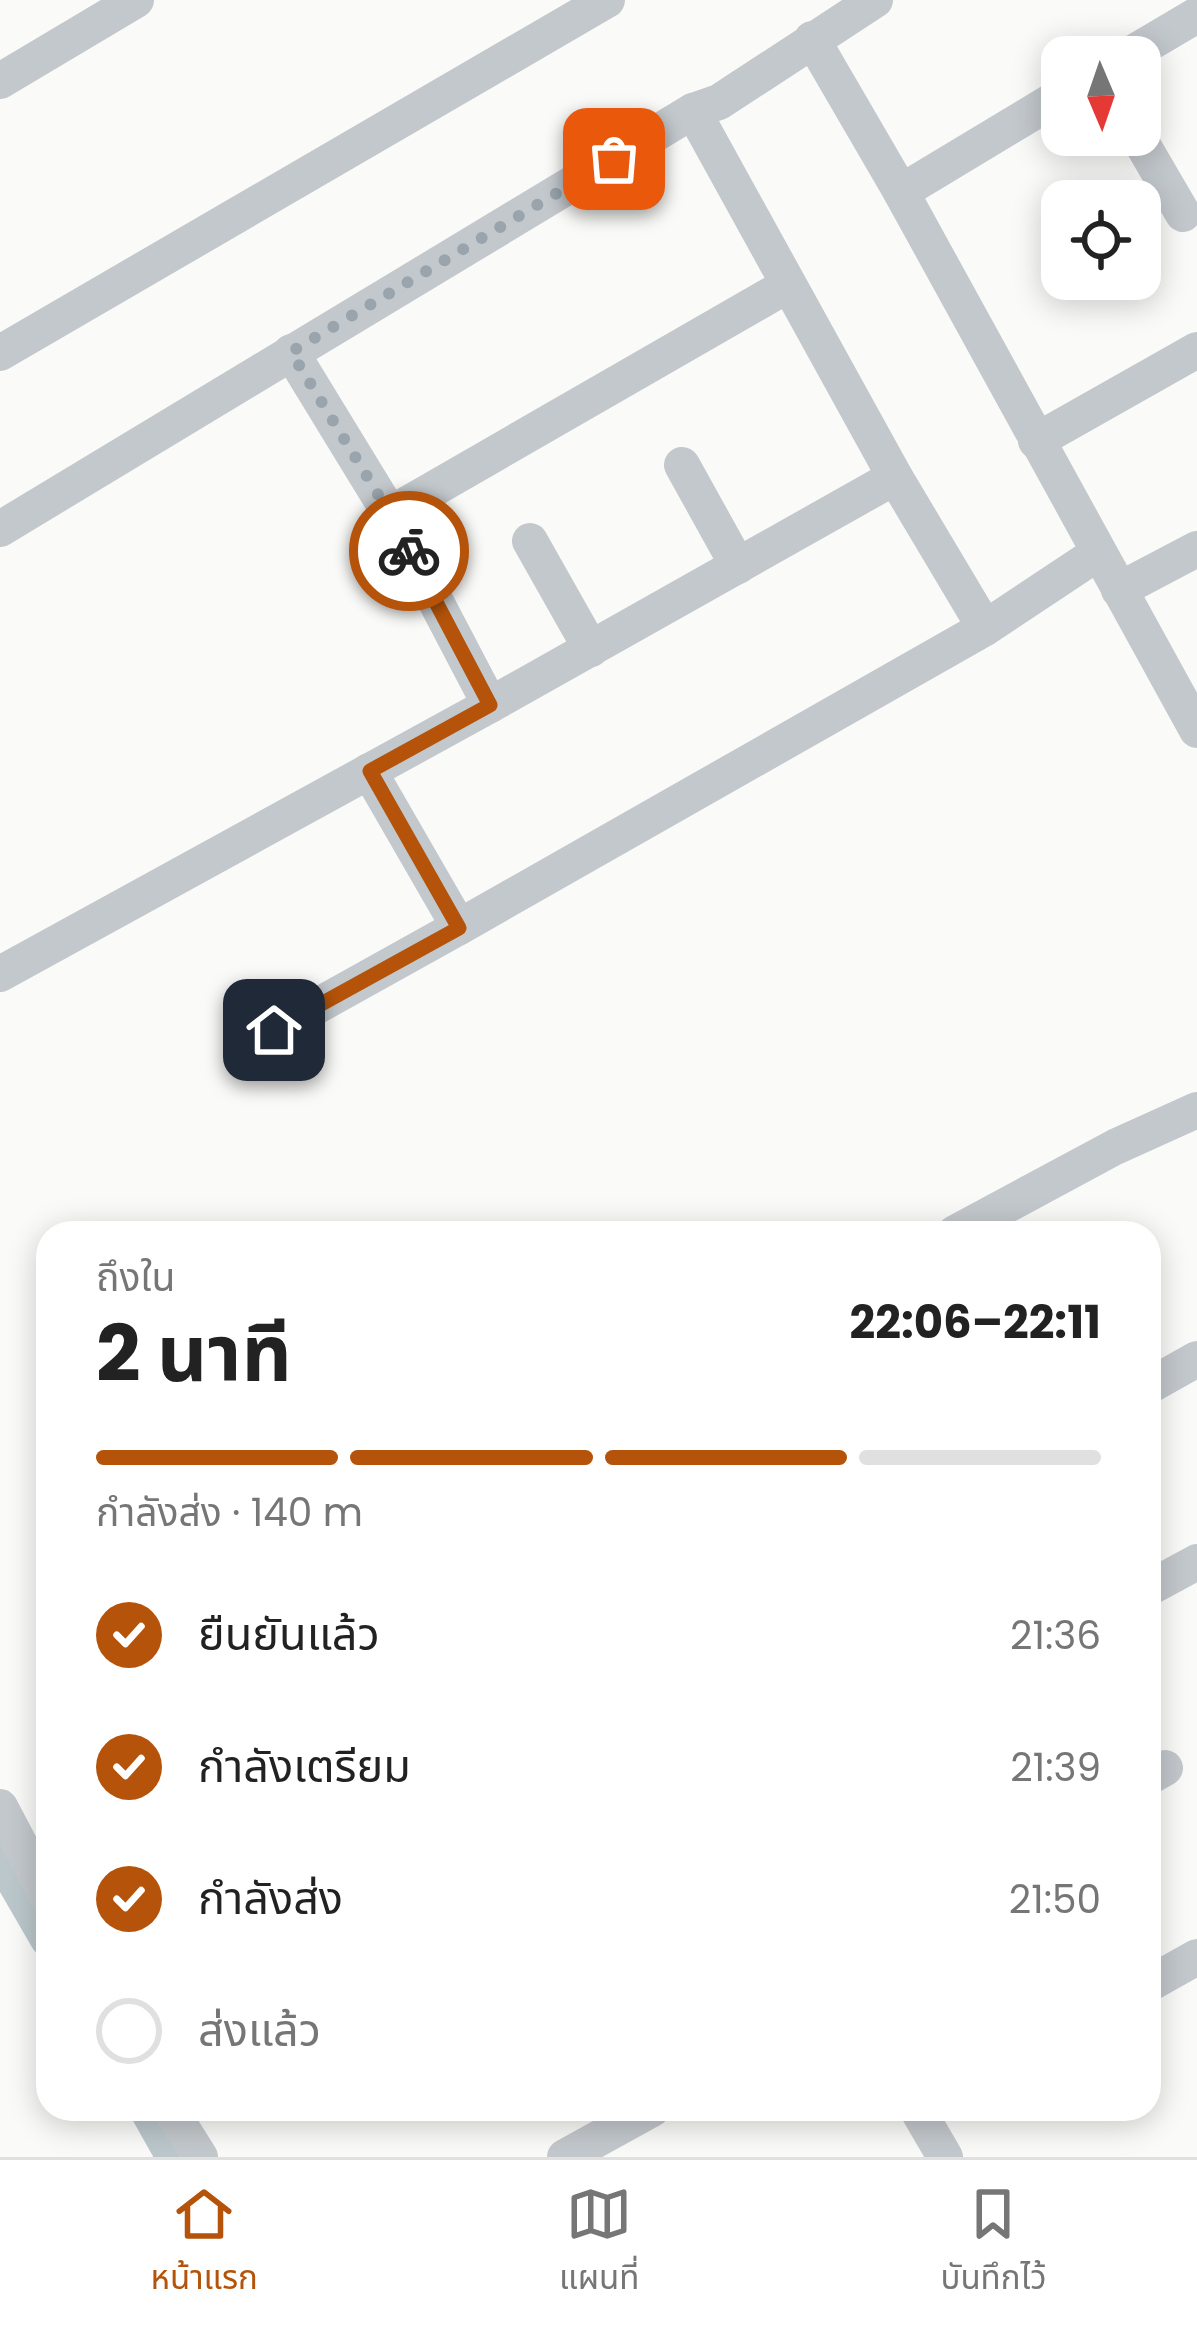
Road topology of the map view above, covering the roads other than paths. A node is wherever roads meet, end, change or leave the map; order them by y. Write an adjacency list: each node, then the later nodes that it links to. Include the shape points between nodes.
1 (136, 0): 7 (street)
2 (607, 0): 16 (street)
3 (874, 0): 6 (street)
4 (1197, 15): 5 (street)
5 (1161, 36)
6 (812, 39): 9 (street); 11 (street)
7 (0, 81)
8 (1041, 108): 11 (street)
9 (693, 111): 13 (street); 15 (street)
10 (1149, 156): 12 (street)
11 (901, 192): 17 (street)
12 (1183, 214)
13 (788, 286): 19 (street); 20 (street)
14 (1197, 350): 17 (street)
15 (291, 352): 20 (street); 21 (street)
16 (0, 353)
17 (1036, 441): 24 (street)
18 (682, 465): 25 (street)
19 (895, 478): 25 (street); 27 (street)
20 (390, 514): 29 (street)
21 (0, 529)
22 (530, 541): 28 (street)
23 (1197, 549): 26 (street)
24 (1098, 553): 26 (street); 27 (street)
25 (738, 566): 28 (street)
26 (1119, 590): 30 (street)
27 (985, 628): 32 (street)
28 (590, 649): 29 (street)
29 (490, 705): 31 (street)
30 (1197, 730)
31 (370, 771): 32 (street); 33 (street)
32 (459, 928): 34 (street)
33 (0, 974)
34 (274, 1030)
35 (1197, 1110): 36 (street)
36 (977, 1221)
37 (1197, 1359): 38 (street)
38 (1161, 1379)
39 (1197, 1562): 40 (street)
40 (1161, 1582)
41 (0, 1807): 42 (street)
42 (36, 1875)
43 (1197, 1957): 44 (street)
44 (1161, 1977)
45 (178, 2121): 49 (street)
46 (630, 2121): 50 (street)
47 (925, 2121): 48 (street)
48 (941, 2156)
49 (200, 2157)
50 (566, 2157)

